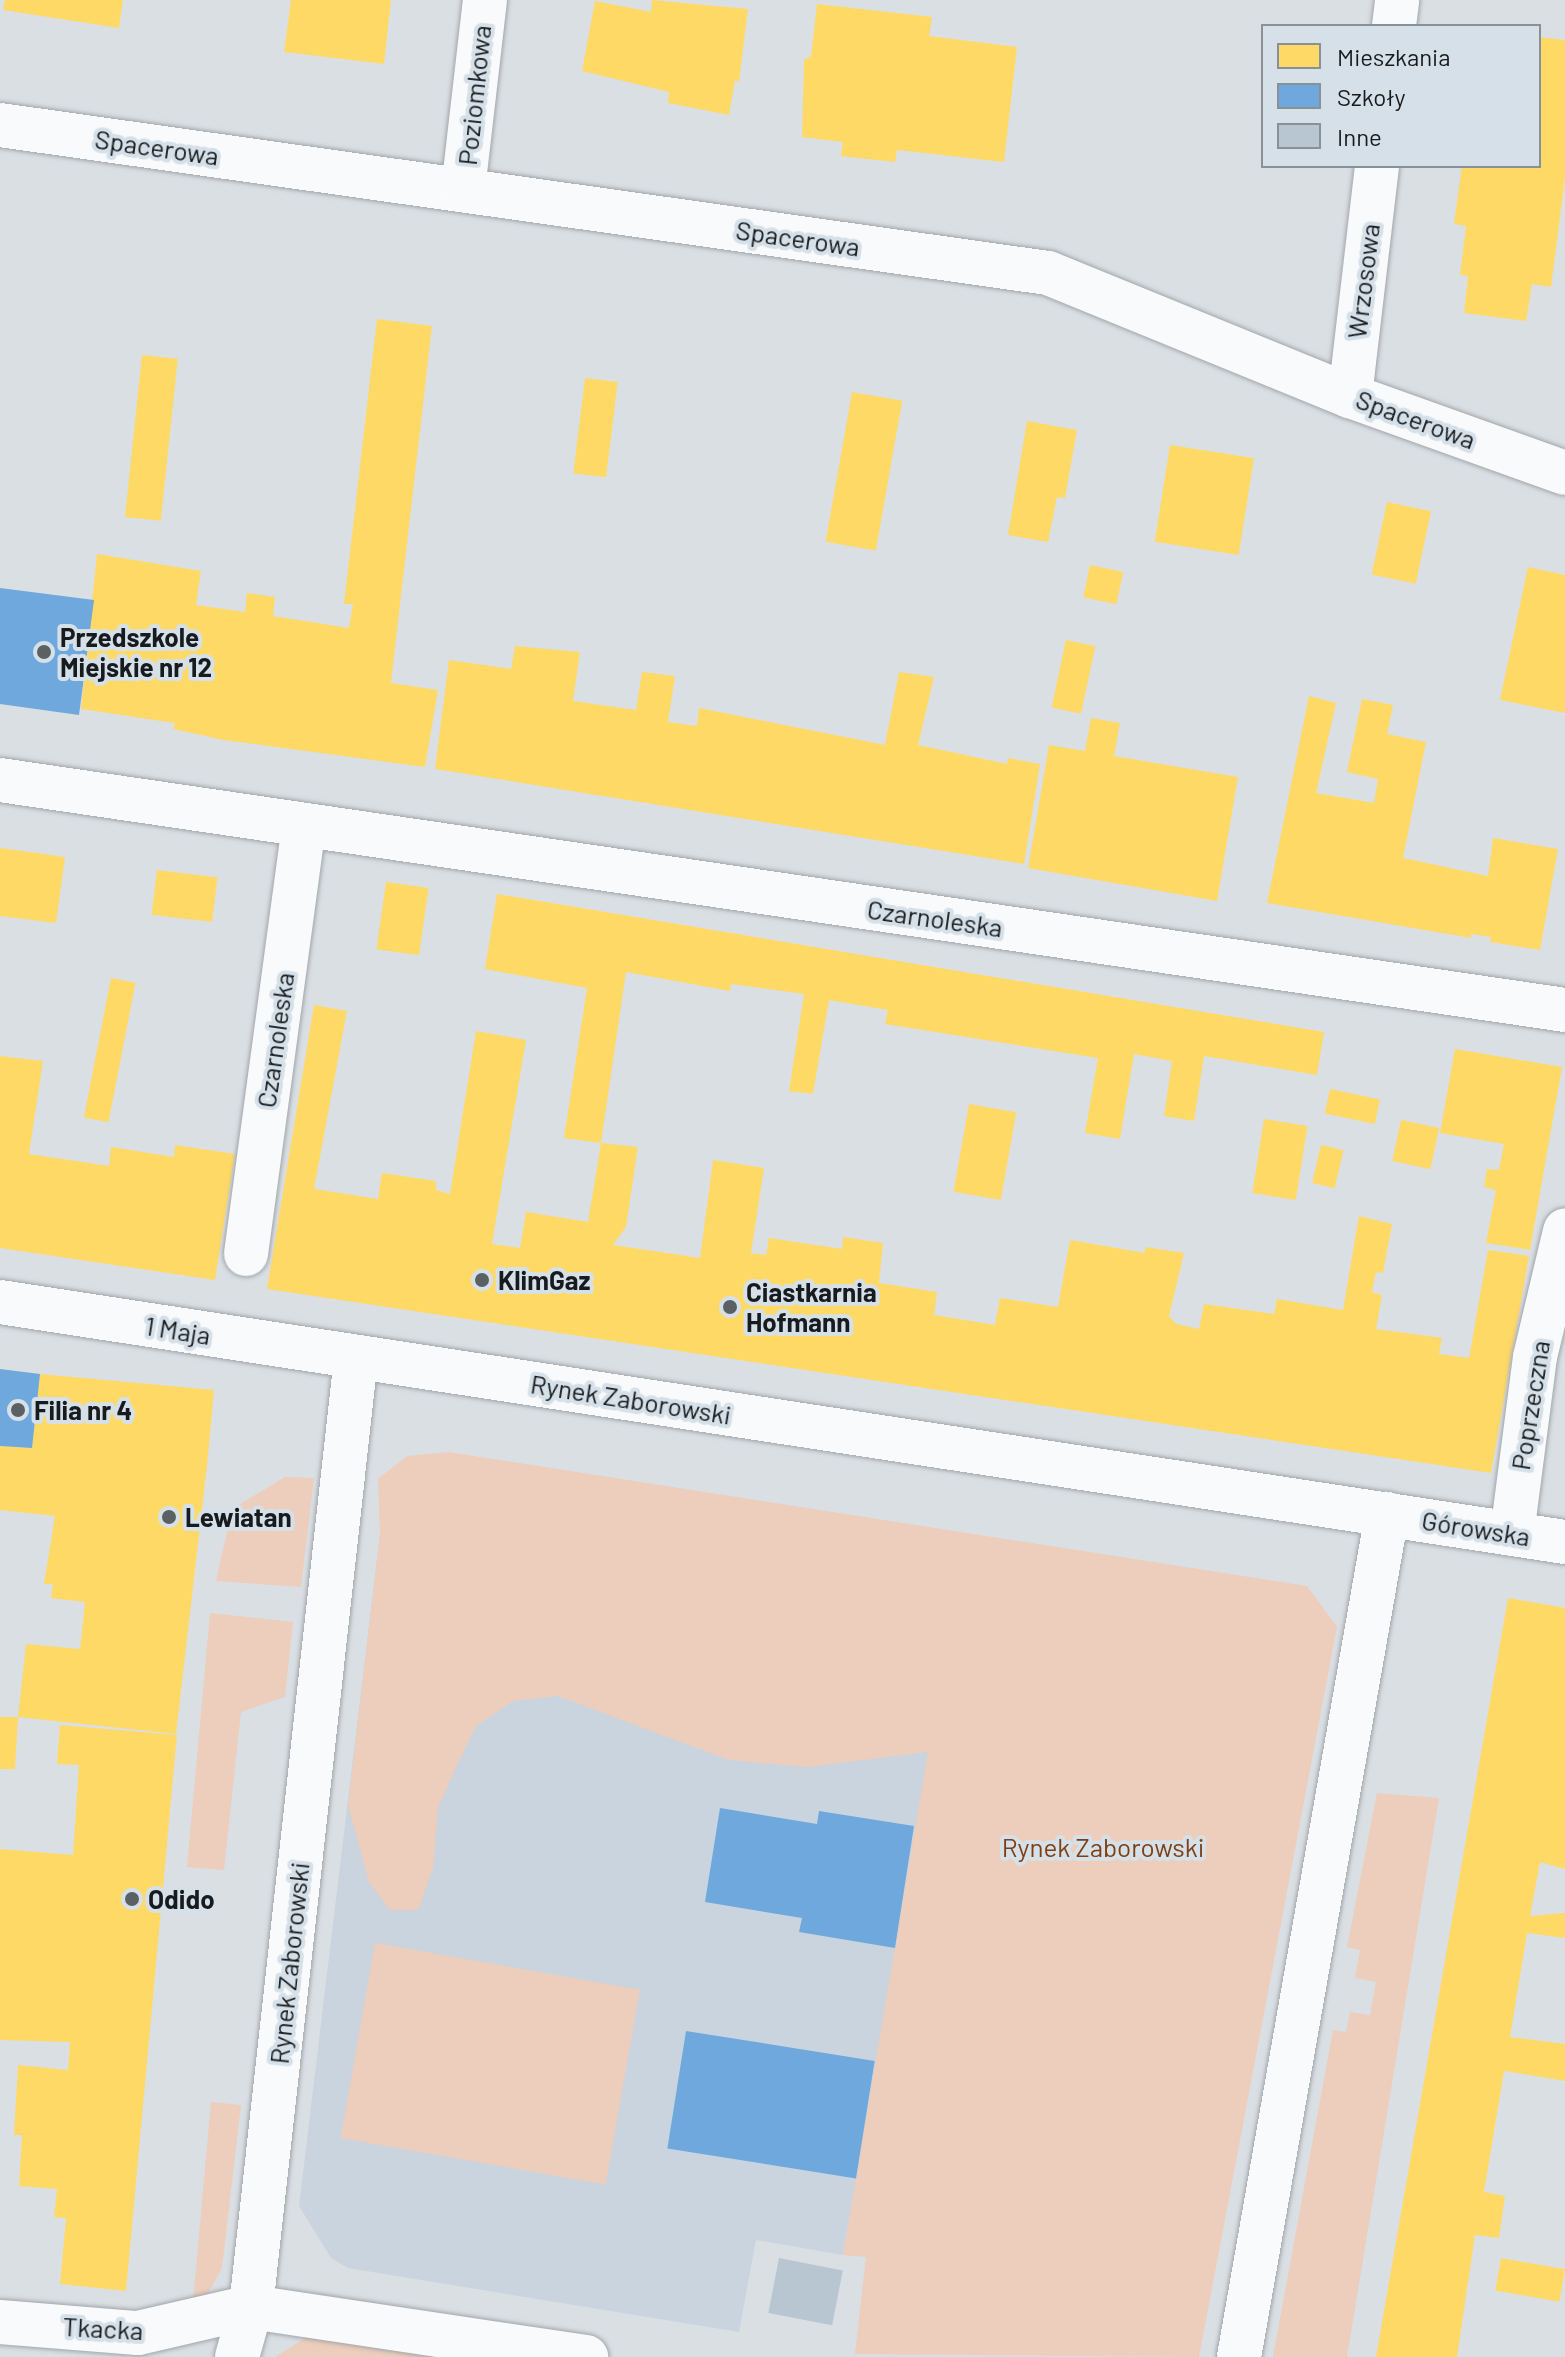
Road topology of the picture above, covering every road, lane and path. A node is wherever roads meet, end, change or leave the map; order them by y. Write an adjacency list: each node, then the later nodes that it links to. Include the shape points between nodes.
1 (485, 0): 6 (street, Poziomkowa)
2 (1397, 0): 3 (street)
3 (1394, 24)
4 (0, 125): 6 (street, Spacerowa)
5 (1377, 168): 7 (street, Wrzosowa)
6 (463, 190): 7 (street, Spacerowa, via 1048,273)
7 (1350, 396): 8 (street, Spacerowa)
8 (1565, 473)
9 (0, 780): 10 (street, Czarnoleska)
10 (304, 825): 11 (street, Czarnoleska); 13 (street, Czarnoleska)
11 (1565, 1010)
12 (1565, 1231): 17 (street, Poprzeczna, via 1535,1357)
13 (246, 1254)
14 (0, 1302): 15 (street, 1 Maja)
15 (356, 1358): 16 (street, Rynek Zaborowski); 19 (street, Rynek Zaborowski)
16 (1387, 1514): 17 (street, Górowska); 23 (street)
17 (1512, 1534): 18 (street, Górowska)
18 (1565, 1542)
19 (251, 2307): 20 (street, Tkacka, via 138,2333); 21 (street, Rynek Zaborowski); 22 (street)
20 (0, 2322)
21 (237, 2357)
22 (586, 2357)
23 (1239, 2357)

